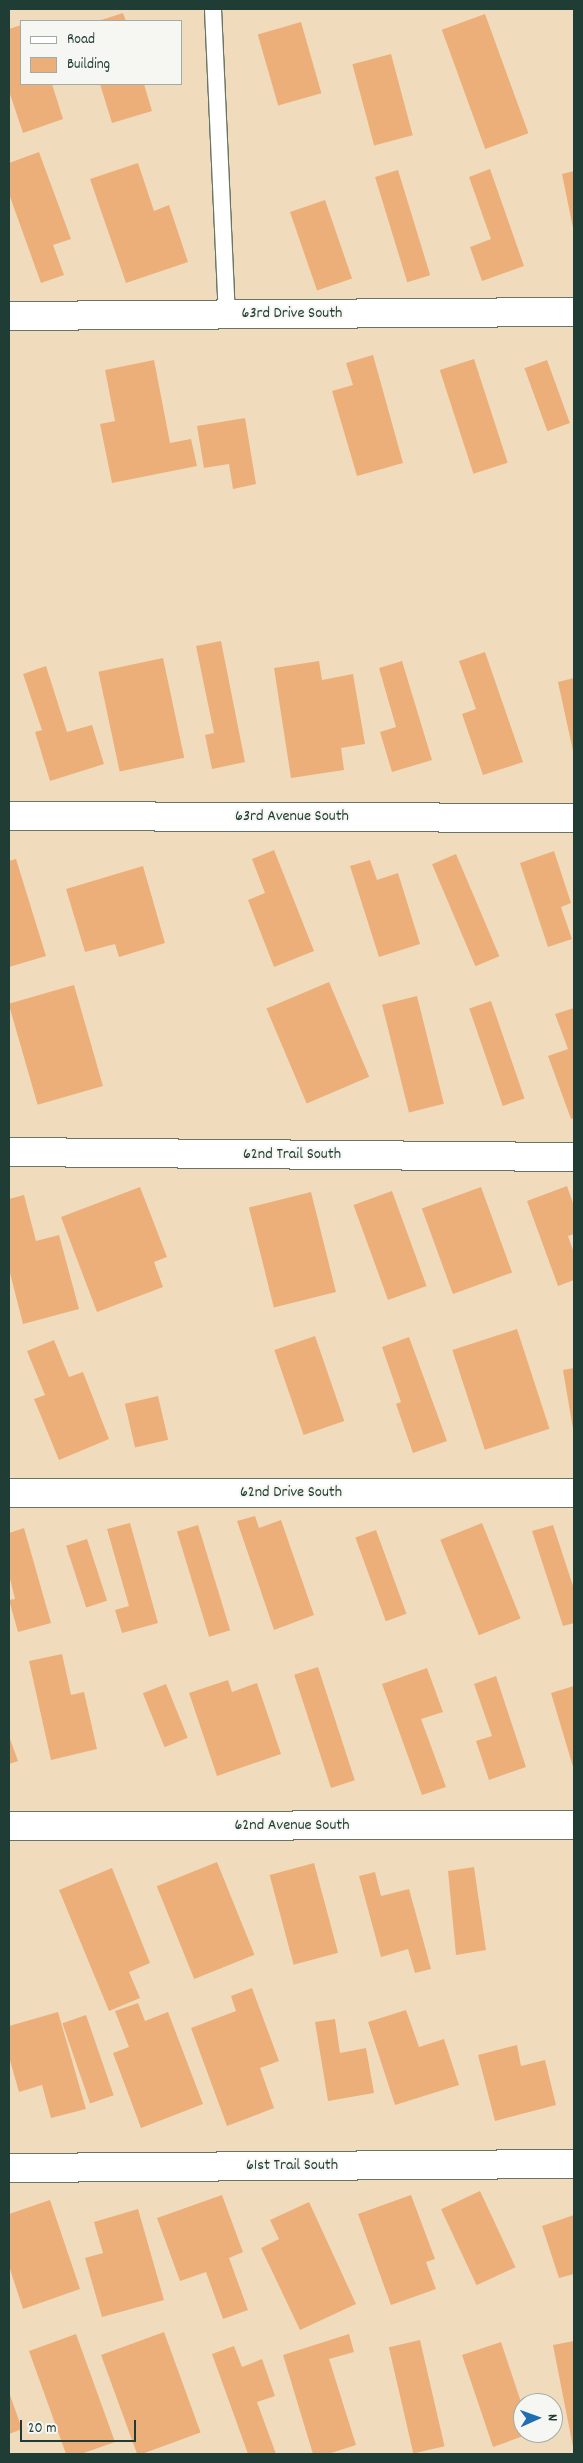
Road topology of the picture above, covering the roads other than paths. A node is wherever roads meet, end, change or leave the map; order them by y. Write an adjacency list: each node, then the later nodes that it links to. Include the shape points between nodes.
1 (213, 9): 3 (lane)
2 (574, 312): 3 (street, 63rd Drive South)
3 (227, 315): 4 (street, 63rd Drive South)
4 (9, 316)
5 (9, 816): 6 (street, 63rd Avenue South)
6 (574, 818)
7 (9, 1152): 8 (street, 62nd Trail South)
8 (574, 1157)
9 (574, 1492): 10 (street, 62nd Drive South)
10 (9, 1493)
11 (574, 1825): 12 (street, 62nd Avenue South)
12 (9, 1826)
13 (574, 2164): 14 (street, 61st Trail South)
14 (9, 2168)

